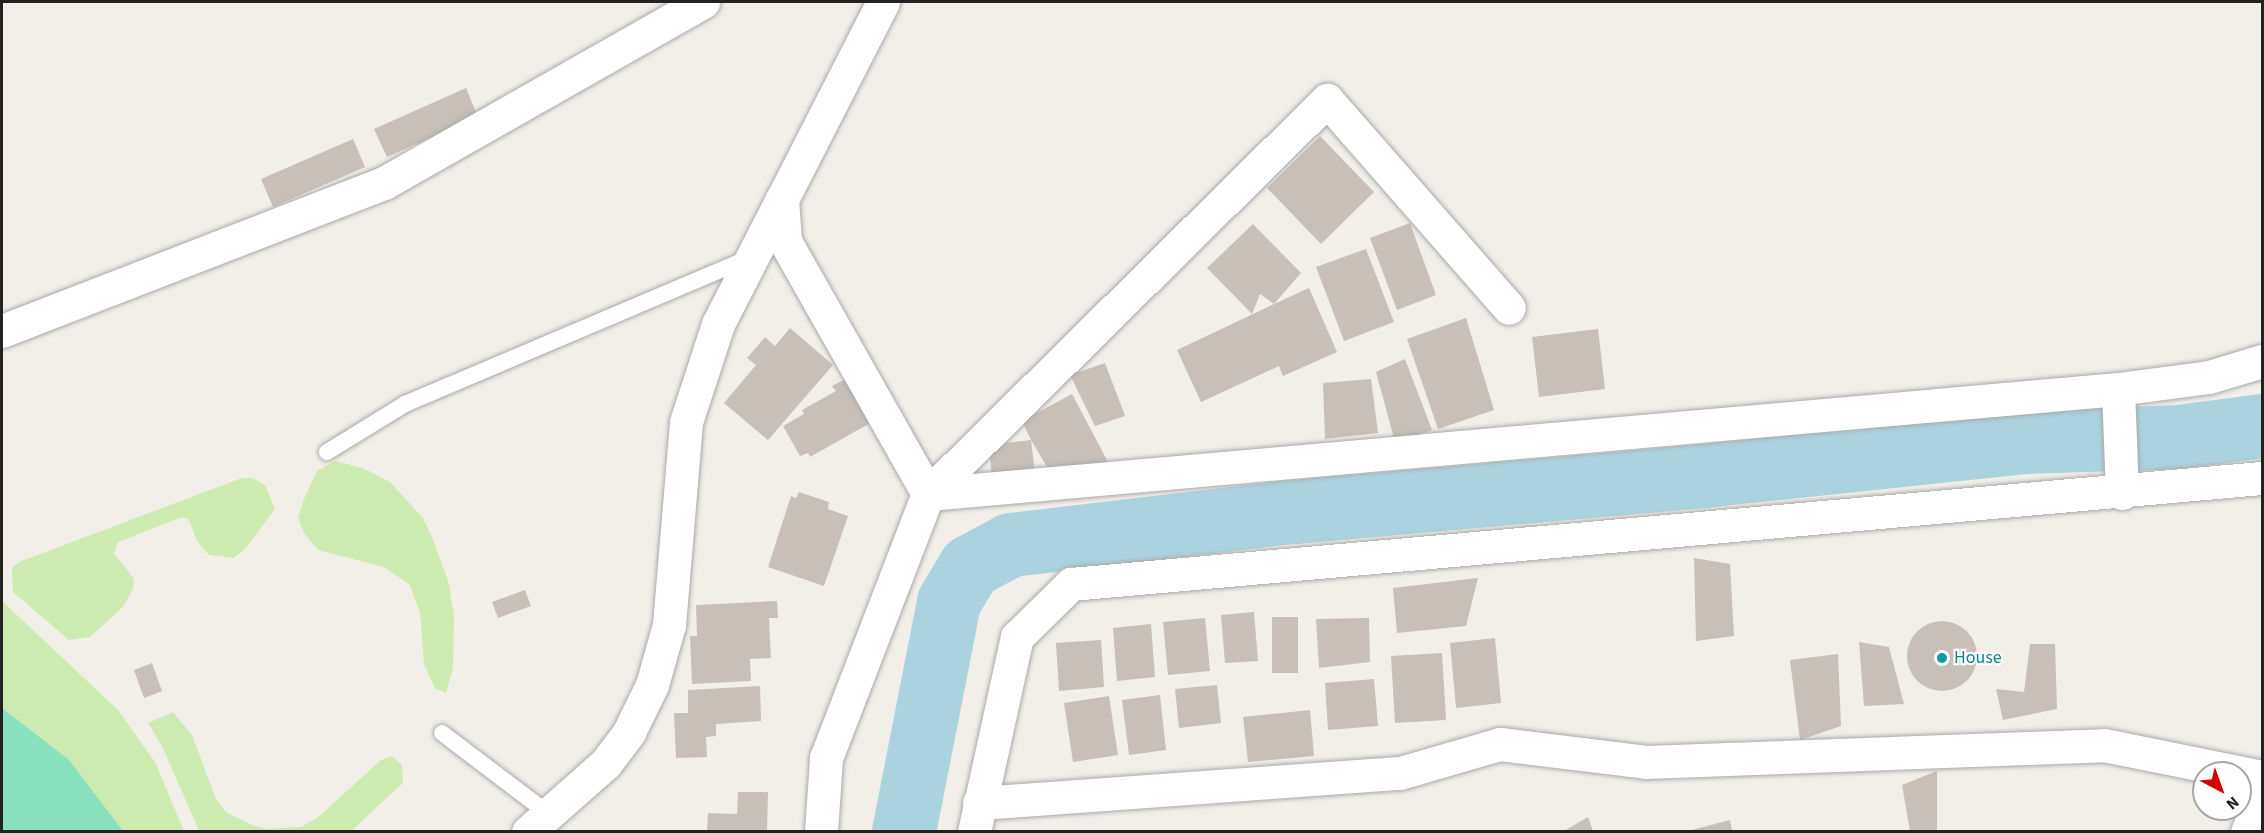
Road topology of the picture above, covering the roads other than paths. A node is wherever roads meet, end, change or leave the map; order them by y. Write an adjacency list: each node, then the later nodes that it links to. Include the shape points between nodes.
1 (703, 2): 6 (street, via 384,183)
2 (883, 2): 3 (street)
3 (782, 199): 4 (street); 12 (street, via 784,241)
4 (752, 257): 9 (lane, via 405,404); 17 (street, via 718,324 686,422 669,625 652,685 629,732 606,763)
5 (1509, 308): 12 (street, via 1327,100)
6 (2, 331)
7 (2262, 361): 8 (street, via 2209,377)
8 (2118, 389): 11 (street); 12 (street)
9 (327, 452)
10 (2262, 478): 11 (street)
11 (2122, 493): 16 (street, via 1071,584 1017,637)
12 (928, 494): 18 (street, via 826,758)
13 (442, 733): 17 (lane, via 537,805)
14 (2262, 777): 16 (street, via 2104,745 1646,762 1500,744 1400,773)
15 (2262, 796): 19 (street)
16 (976, 817)
17 (538, 828)
18 (820, 831)
19 (2247, 831)

